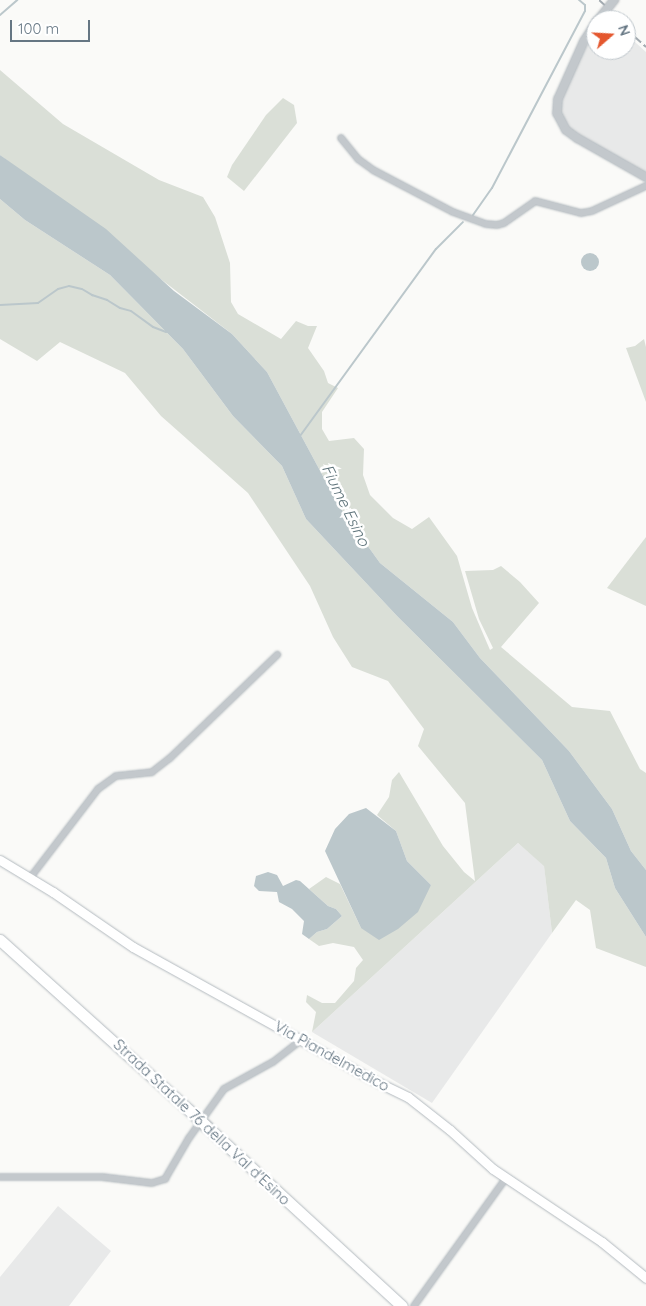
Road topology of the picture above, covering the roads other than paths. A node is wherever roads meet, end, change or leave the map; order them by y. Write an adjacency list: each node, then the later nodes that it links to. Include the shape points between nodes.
1 (614, 0): 2 (street, bridge)
2 (606, 10)
3 (586, 41): 5 (street, via 558,99 560,122 577,138)
4 (341, 138): 6 (street, via 358,159 373,170 453,212 486,224 504,223 535,201 580,213 592,211)
5 (646, 178)
6 (646, 186)
7 (277, 655): 9 (street, via 152,772 116,776 98,790)
8 (0, 860): 9 (main road, Via Piandelmedico)
9 (30, 878): 12 (main road, Via Piandelmedico, via 133,947)
10 (0, 940): 13 (highway, Strada Statale 76 della Val d'Esino)
11 (0, 948): 13 (highway, Strada Statale 76 della Val d'Esino)
12 (301, 1040): 14 (street, via 273,1062 224,1089 165,1179 152,1183 102,1177); 15 (main road, Via Piandelmedico, via 408,1097)
13 (200, 1125): 17 (highway, Strada Statale 76 della Val d'Esino); 18 (highway, Strada Statale 76 della Val d'Esino)
14 (0, 1178)
15 (506, 1178): 16 (main road, Via Piandelmedico, via 602,1242); 19 (street)
16 (646, 1278)
17 (393, 1306)
18 (402, 1306)
19 (414, 1306)

